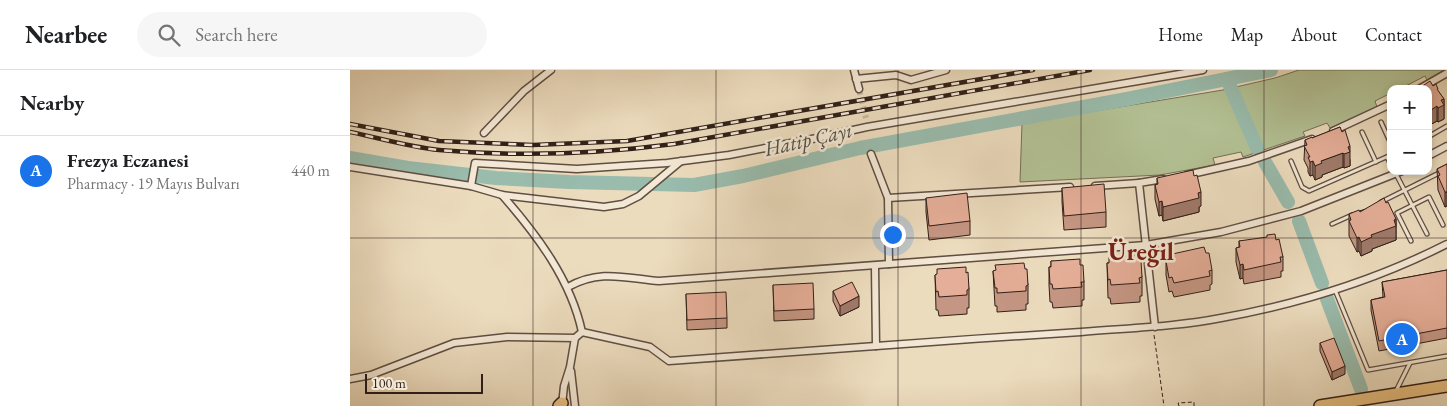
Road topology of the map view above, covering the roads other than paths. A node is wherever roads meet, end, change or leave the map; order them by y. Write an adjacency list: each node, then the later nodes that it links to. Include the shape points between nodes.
1 (551, 70): 14 (street, via 524,91)
2 (854, 70): 6 (street)
3 (946, 70): 6 (street, via 911,80 896,76)
4 (1202, 70): 12 (street)
5 (1447, 72): 7 (street)
6 (856, 79): 8 (street)
7 (1426, 85)
8 (859, 89)
9 (1387, 106): 27 (street, via 1331,132 1249,161)
10 (866, 118): 12 (street)
11 (1381, 122): 16 (lane)
12 (867, 126): 22 (street, via 729,155)
13 (1447, 126): 17 (lane)
14 (484, 132)
15 (1362, 132): 24 (lane)
16 (1387, 135)
17 (1432, 135)
18 (1447, 146): 20 (street)
19 (871, 154): 37 (street)
20 (1432, 154)
21 (1387, 157): 24 (lane)
22 (681, 161): 32 (street, via 577,169 475,162); 36 (street, via 639,196 623,204 604,206)
23 (1291, 161): 24 (lane, via 1302,188 1306,190)
24 (1376, 162)
25 (350, 167): 32 (street)
26 (1447, 168): 35 (lane)
27 (1183, 175)
28 (1391, 175): 46 (street, via 1301,211 1221,232)
29 (1399, 175): 35 (lane)
30 (1174, 177): 31 (street)
31 (1139, 183): 33 (street); 46 (street)
32 (471, 186): 36 (street)
33 (1090, 186)
34 (1081, 187): 37 (street)
35 (1405, 190): 38 (lane); 39 (lane)
36 (502, 196): 49 (street, via 525,221)
37 (888, 198): 47 (street)
38 (1375, 205)
39 (1413, 205): 42 (lane, via 1429,197); 43 (lane); 44 (lane, via 1397,213)
40 (1359, 212): 41 (lane)
41 (1332, 224)
42 (1443, 226)
43 (1427, 234)
44 (1411, 241)
45 (1447, 244): 50 (street, via 1398,267)
46 (1146, 245): 47 (street); 51 (street)
47 (889, 264): 48 (street)
48 (875, 266): 49 (street, via 659,282 603,275 580,280); 54 (street)
49 (568, 287): 52 (street)
50 (1335, 290): 51 (street, via 1219,319); 56 (lane, via 1368,370)
51 (1154, 329): 54 (street)
52 (582, 332): 53 (street); 54 (street, via 650,347 669,361)
53 (575, 338): 57 (street); 58 (street, via 507,337 454,343 371,375)
54 (876, 346)
55 (1447, 356): 56 (lane)
56 (1410, 362): 60 (lane)
57 (570, 367): 61 (street); 62 (street)
58 (350, 379)
59 (1447, 386): 60 (highway)
60 (1395, 394): 63 (highway)
61 (561, 405)
62 (575, 406)
63 (1320, 406)

